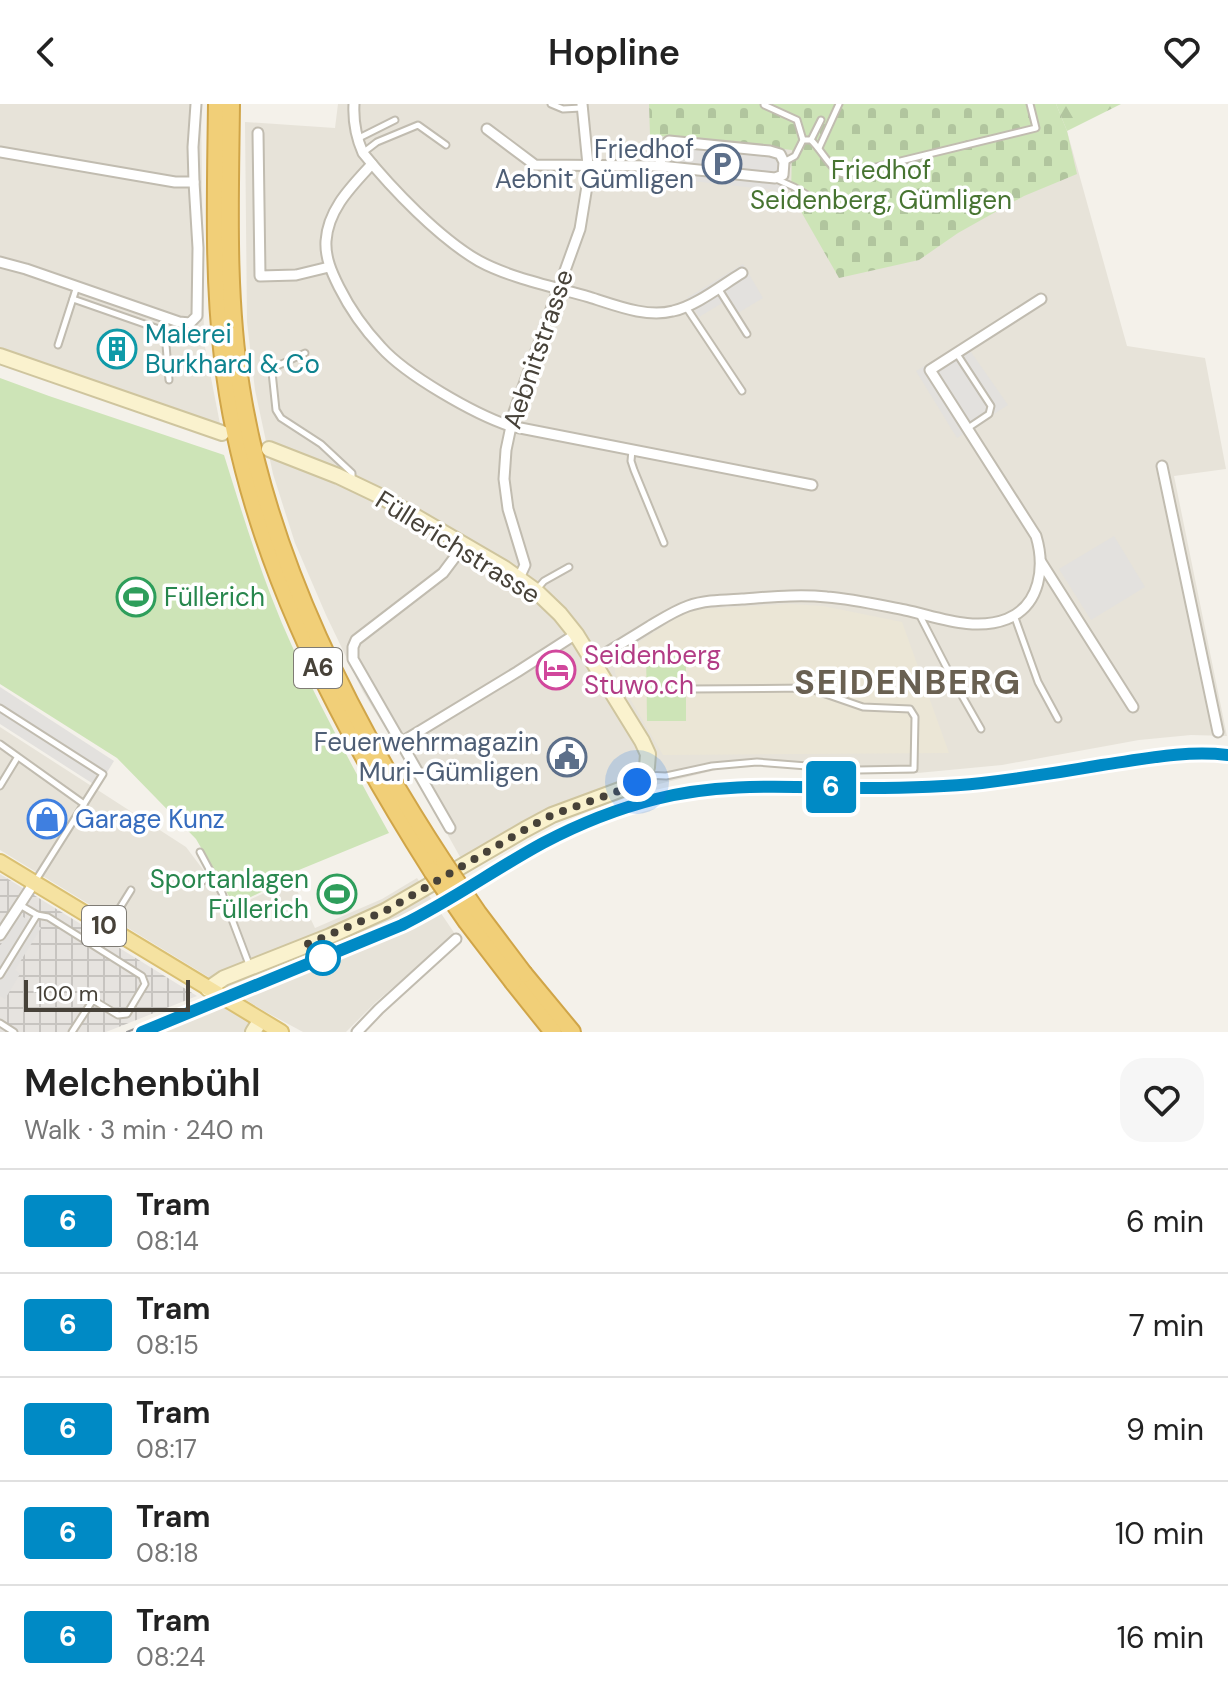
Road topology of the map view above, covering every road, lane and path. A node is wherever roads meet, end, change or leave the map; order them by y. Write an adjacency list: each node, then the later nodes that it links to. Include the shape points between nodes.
1 (196, 104): 25 (street)
2 (217, 104): 76 (highway, A6, via 220,329 246,478 285,594 327,686 366,761)
3 (231, 104): 76 (highway, A6, via 234,328 260,475 288,561 333,666)
4 (354, 104): 14 (street)
5 (551, 104): 9 (lane, via 563,109)
6 (764, 104): 15 (lane, via 797,120)
7 (839, 104): 17 (lane)
8 (1030, 104): 17 (lane, via 1036,128 847,174 840,174)
9 (582, 106): 22 (street, Aebnitstrasse)
10 (395, 120): 14 (lane)
11 (821, 120): 15 (lane)
12 (487, 129): 22 (street, via 535,165)
13 (258, 133): 28 (street, via 260,276)
14 (357, 139): 19 (street)
15 (807, 140): 17 (lane); 20 (lane)
16 (446, 145): 19 (lane, via 418,125)
17 (819, 148)
18 (0, 152): 25 (street)
19 (363, 153): 21 (street)
20 (784, 162): 23 (street, via 770,151 669,141 662,147); 24 (street, via 783,175)
21 (372, 164): 28 (street, via 340,200 331,220 326,241); 31 (street, via 430,224 480,262)
22 (588, 165): 23 (street); 31 (street, Aebnitstrasse, via 580,229)
23 (660, 166): 24 (street)
24 (775, 178): 26 (lane)
25 (194, 182): 30 (street, via 198,309 190,323)
26 (814, 199)
27 (0, 262): 30 (street)
28 (329, 267): 43 (street, via 350,309 383,350 462,404)
29 (742, 273): 32 (street)
30 (77, 286): 33 (lane)
31 (559, 288): 35 (street, via 639,311); 43 (street, Aebnitstrasse)
32 (718, 288): 35 (street); 36 (lane)
33 (73, 299): 37 (lane); 41 (lane, via 156,328 166,345)
34 (1041, 299): 39 (street)
35 (686, 307): 42 (lane)
36 (747, 334)
37 (58, 345)
38 (305, 353): 49 (lane, via 273,368 276,410 347,467)
39 (956, 353): 44 (lane, via 991,406 989,414); 44 (street, via 930,370)
40 (0, 356): 45 (street)
41 (169, 380)
42 (742, 391)
43 (510, 426): 47 (street); 55 (street, Aebnitstrasse, via 504,479 510,521 525,561)
44 (968, 428): 53 (street, via 1031,527)
45 (222, 433)
46 (269, 449): 49 (street, Füllerichstrasse)
47 (632, 450): 50 (street); 51 (lane, via 634,470)
48 (1162, 466): 66 (street)
49 (352, 483): 52 (street, Füllerichstrasse)
50 (812, 485)
51 (664, 543)
52 (464, 545): 55 (street, Füllerichstrasse); 67 (street, via 443,573 353,647 353,659)
53 (1041, 562): 58 (street, via 1035,591); 62 (street)
54 (569, 567): 56 (lane)
55 (519, 578): 56 (street, Füllerichstrasse)
56 (536, 591): 59 (street, Füllerichstrasse)
57 (919, 613): 58 (street, via 977,624); 60 (street, via 824,596 708,601 679,610); 65 (lane)
58 (1014, 615): 64 (lane, via 1038,682)
59 (576, 634): 60 (street, Füllerichstrasse); 67 (street)
60 (593, 661): 70 (street, Füllerichstrasse, via 646,749)
61 (691, 689): 70 (lane, via 808,688 863,707 910,709 915,717 914,769 749,763)
62 (1133, 707)
63 (0, 708): 72 (lane, via 103,774)
64 (1058, 719)
65 (981, 729)
66 (1223, 733)
67 (400, 743): 73 (street)
68 (0, 744): 69 (lane)
69 (17, 758): 71 (lane); 72 (lane)
70 (644, 775): 86 (street, via 627,788 524,830 385,911)
71 (0, 786)
72 (84, 804): 79 (lane)
73 (450, 828)
74 (200, 852): 77 (lane)
75 (0, 862): 79 (main road, 10)
76 (438, 867): 88 (highway, A6, bridge, via 478,913)
77 (210, 872): 78 (lane); 86 (lane)
78 (203, 881)
79 (34, 883): 81 (street); 83 (main road, 10)
80 (131, 890): 83 (lane)
81 (20, 905): 82 (lane); 84 (street)
82 (37, 915): 87 (lane); 93 (lane, via 142,976 145,984 127,1014 118,1015 93,1000)
83 (107, 928): 89 (main road, 10)
84 (0, 935)
85 (456, 939): 95 (street)
86 (250, 968): 89 (street)
87 (0, 975)
88 (518, 978): 96 (highway, A6); 97 (highway, A6)
89 (208, 989): 91 (main road, 10)
90 (0, 1023): 92 (lane)
91 (256, 1026): 94 (main road, 10)
92 (14, 1032)
93 (72, 1032)
94 (281, 1032)
95 (358, 1032)
96 (553, 1032)
97 (572, 1032)

